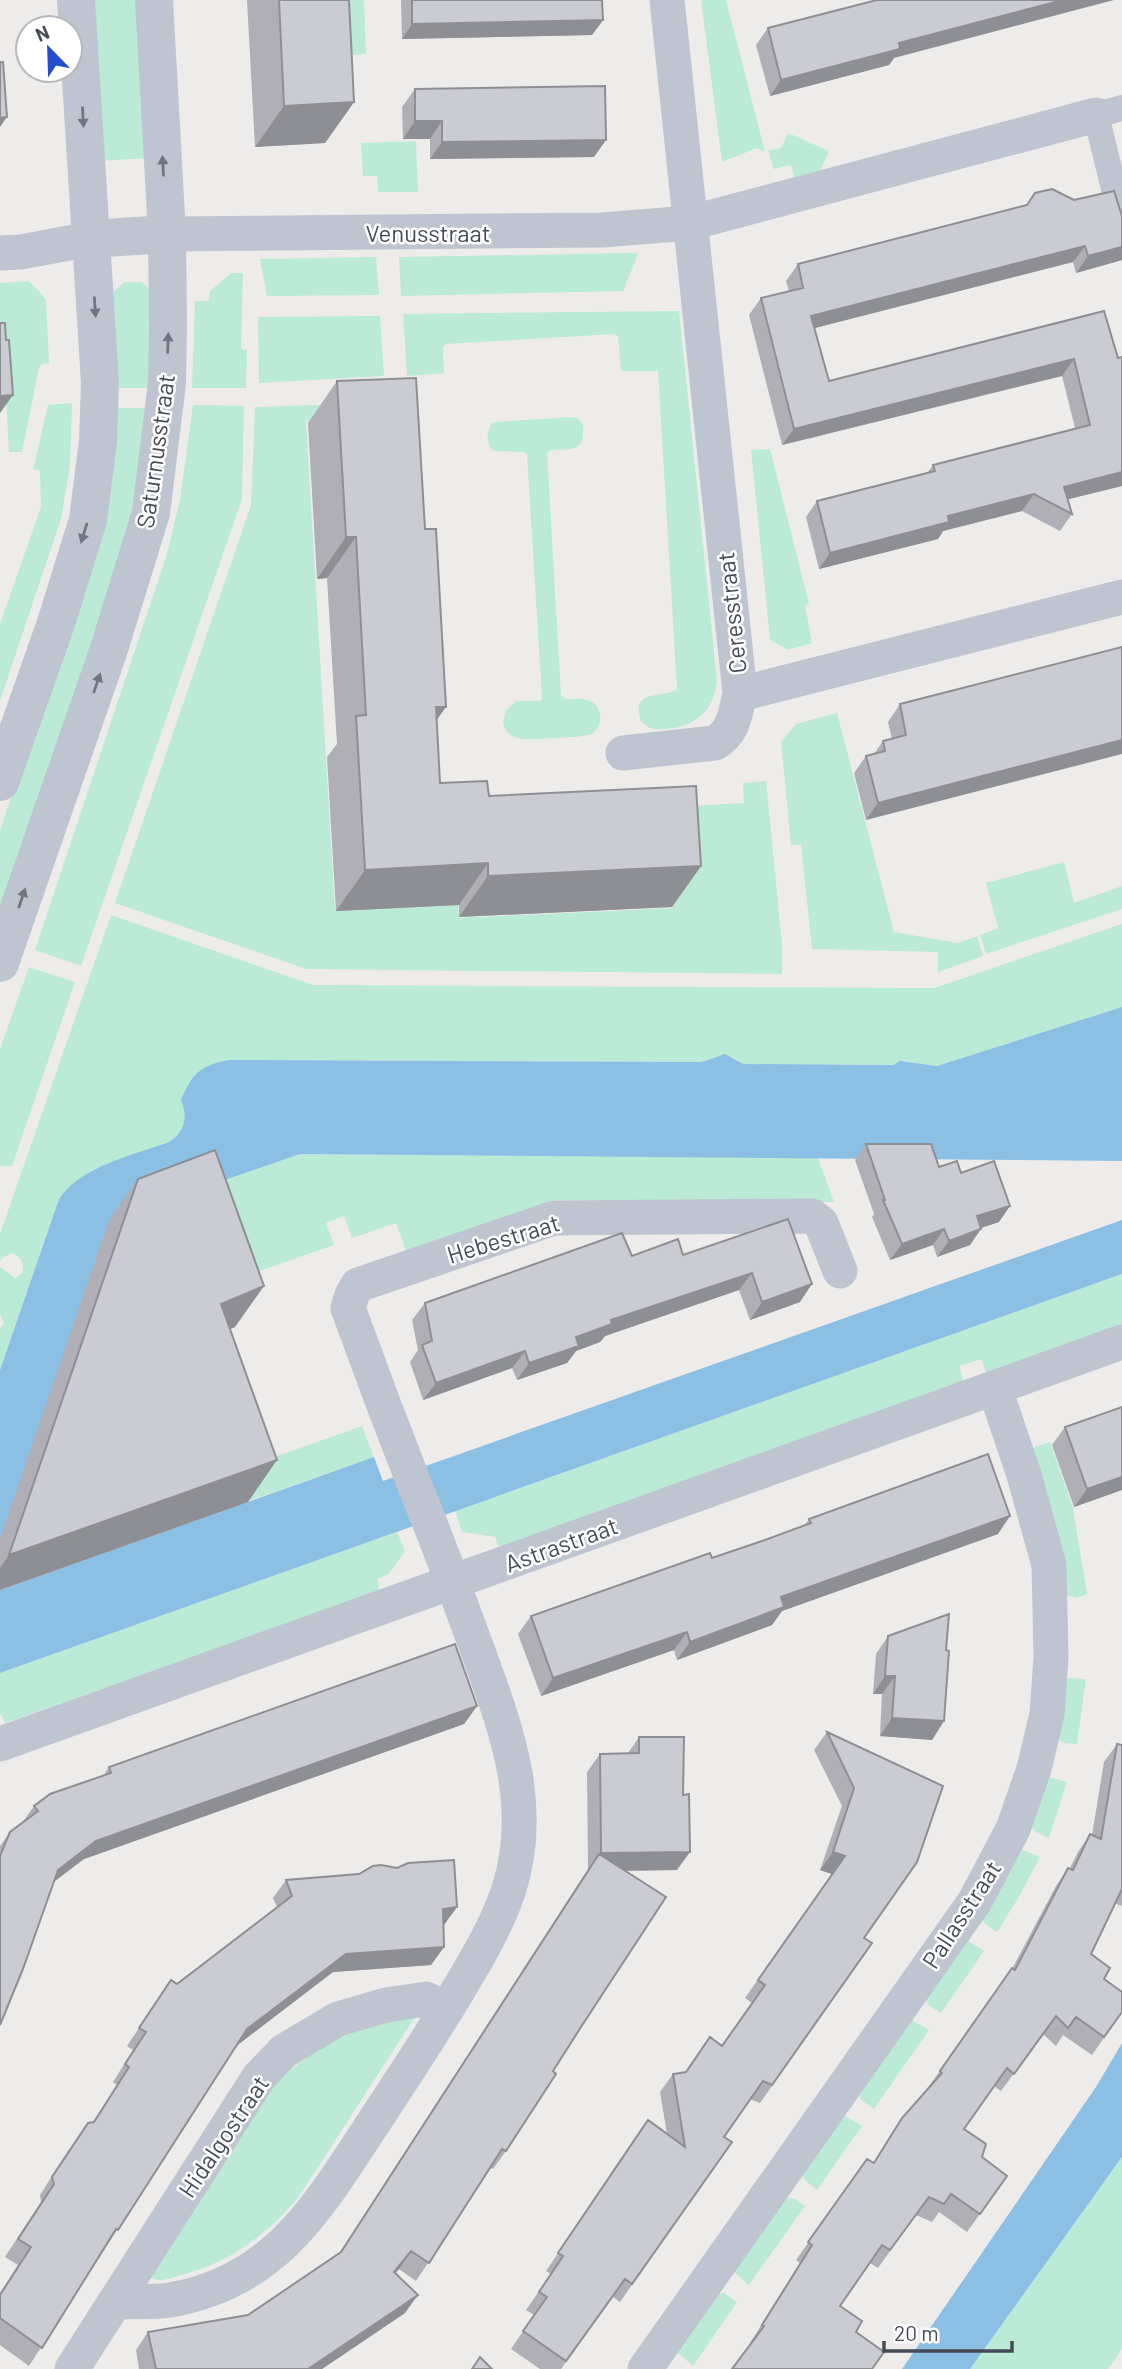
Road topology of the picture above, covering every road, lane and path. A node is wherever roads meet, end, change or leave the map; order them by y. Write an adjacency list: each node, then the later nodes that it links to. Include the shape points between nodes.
1 (76, 0): 8 (street, one-way to 8)
2 (154, 0): 7 (street, Saturnusstraat, one-way to 2)
3 (667, 0): 6 (street, Ceresstraat)
4 (1109, 112): 5 (street); 6 (street)
5 (1122, 222)
6 (690, 223): 7 (street, Venusstraat, via 602,230); 11 (street, Ceresstraat)
7 (167, 234): 8 (street); 14 (street, Saturnusstraat, one-way to 7, via 151,513 167,383)
8 (90, 239): 9 (street); 13 (street, one-way to 13, via 100,383 88,520)
9 (0, 253)
10 (1122, 597): 11 (street, Ceresstraat)
11 (740, 694): 12 (street, via 726,737 715,743)
12 (623, 753)
13 (0, 782)
14 (0, 963)
15 (840, 1271): 18 (street, Hebestraat, via 821,1223 812,1216 554,1218 359,1285 348,1308)
16 (1122, 1342): 17 (street, Astrastraat)
17 (995, 1389): 18 (street, Astrastraat); 23 (street, Pallasstraat, via 1024,1475 1050,1576 1047,1714 1013,1829 975,1901)
18 (454, 1583): 19 (street, Astrastraat); 20 (street, via 508,1735 517,1788 519,1845 493,1933)
19 (0, 1744)
20 (447, 2009): 21 (street, via 321,2203 287,2242 255,2267 204,2292 168,2300); 21 (street, Hidalgostraat, via 426,2000 386,2005 338,2019 284,2051 259,2077)
21 (115, 2302): 22 (street, Hidalgostraat)
22 (72, 2369)
23 (645, 2369)

